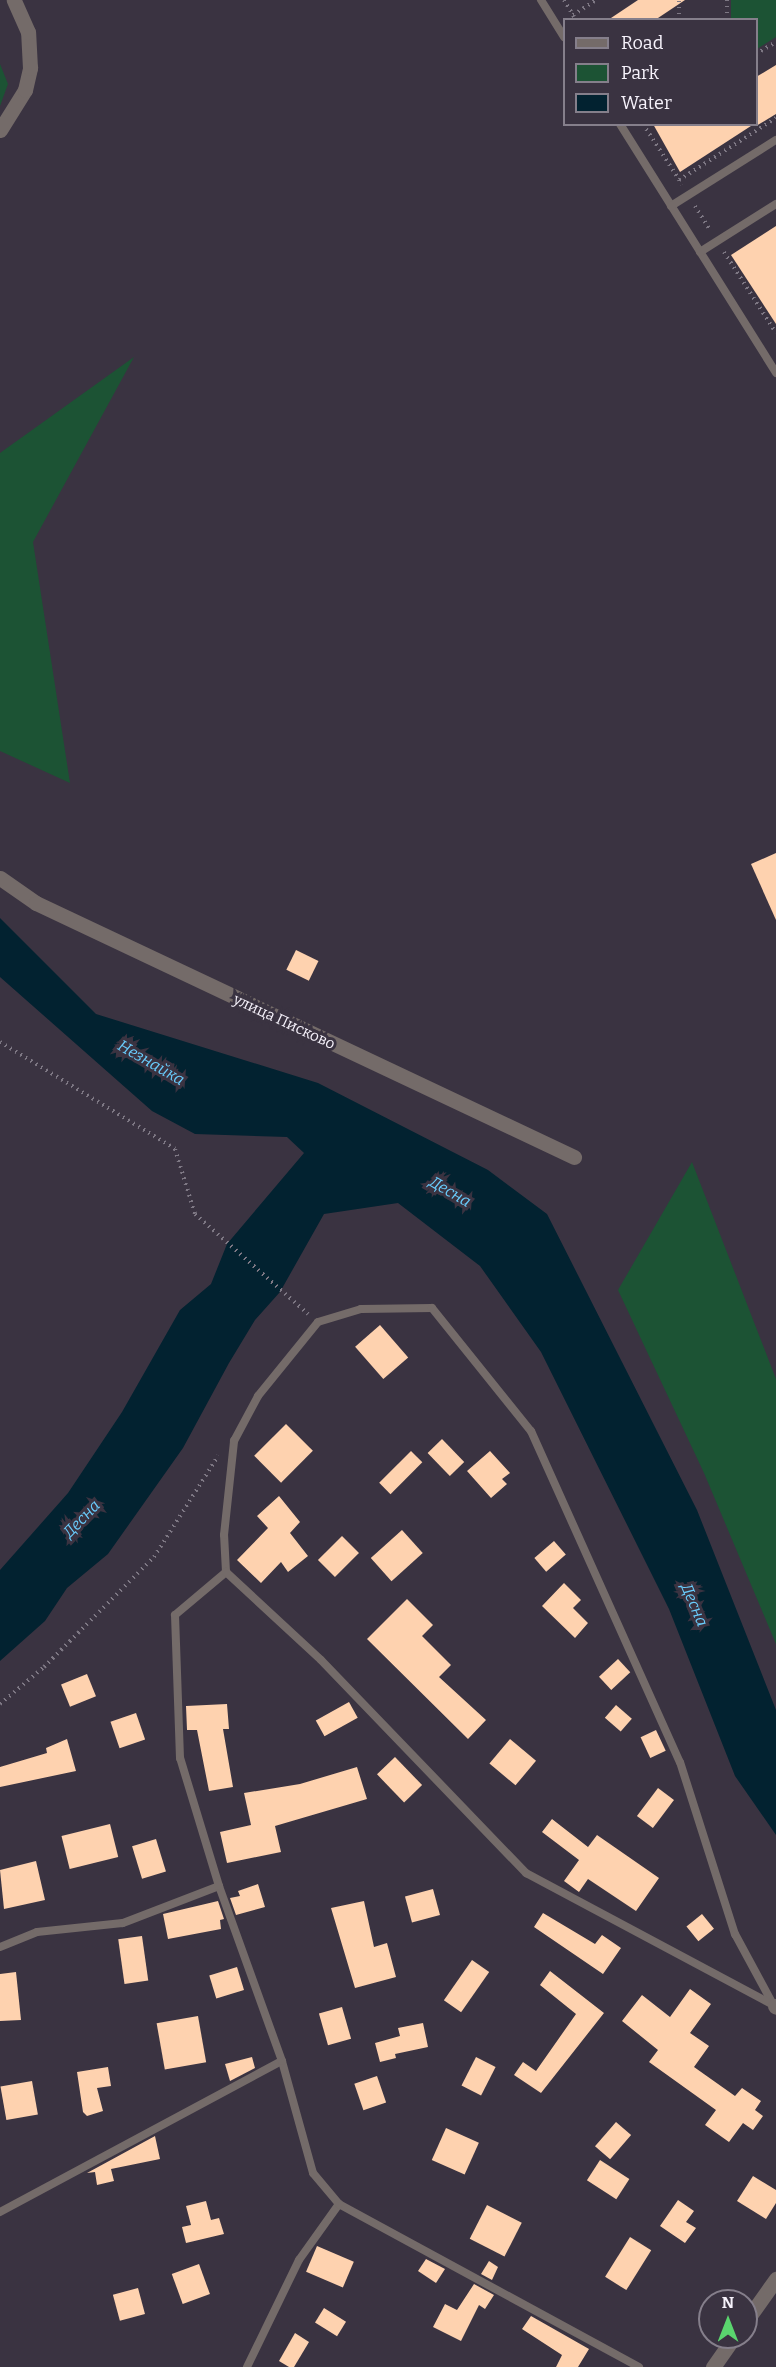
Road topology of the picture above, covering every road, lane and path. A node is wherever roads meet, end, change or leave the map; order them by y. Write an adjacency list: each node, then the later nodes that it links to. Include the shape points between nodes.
1 (14, 0): 16 (street, via 28,32 30,68 25,90)
2 (542, 0): 11 (lane)
3 (564, 0): 7 (path)
4 (596, 0): 7 (path)
5 (679, 0): 9 (path)
6 (727, 0): 10 (path)
7 (573, 15): 8 (path)
8 (575, 18)
9 (678, 18)
10 (727, 18)
11 (563, 35)
12 (776, 42): 13 (path)
13 (758, 53)
14 (776, 118): 18 (path)
15 (621, 126): 20 (lane)
16 (0, 130)
17 (776, 140): 20 (lane)
18 (679, 180)
19 (776, 204): 21 (lane)
20 (671, 206): 21 (lane)
21 (700, 252): 22 (lane)
22 (776, 373)
23 (0, 878): 25 (street, улица Писково, via 36,903)
24 (0, 1042): 26 (path, via 175,1149 195,1214)
25 (574, 1157)
26 (318, 1322): 27 (lane, via 258,1396); 32 (lane, via 361,1309 432,1308 531,1431 680,1762 735,1934)
27 (234, 1440): 28 (lane, via 224,1534); 29 (path, via 211,1462 154,1557 44,1667)
28 (226, 1572): 30 (lane, via 175,1615 180,1758); 32 (lane, via 321,1660 526,1873)
29 (0, 1704)
30 (219, 1886): 31 (lane, via 123,1923 37,1932); 33 (lane)
31 (0, 1947)
32 (775, 2007)
33 (282, 2061): 34 (lane, via 313,2173); 35 (lane)
34 (339, 2204): 39 (lane, via 299,2260); 40 (lane)
35 (0, 2212)
36 (776, 2279): 37 (street)
37 (758, 2304)
38 (726, 2349): 41 (street)
39 (247, 2367)
40 (639, 2367)
41 (713, 2367)

